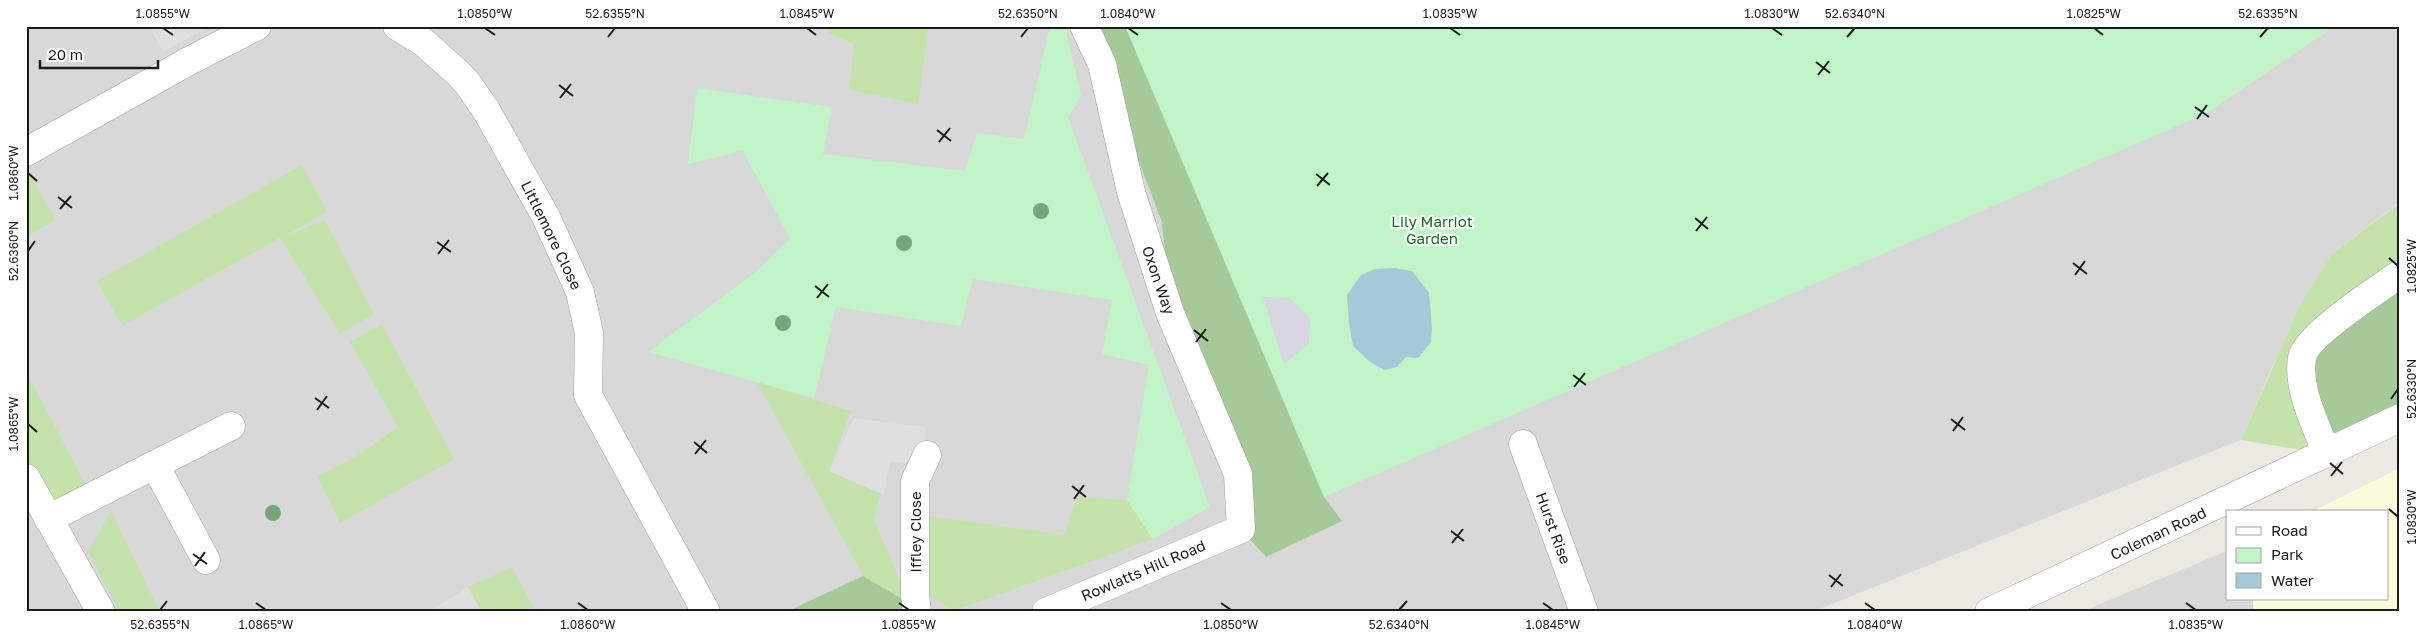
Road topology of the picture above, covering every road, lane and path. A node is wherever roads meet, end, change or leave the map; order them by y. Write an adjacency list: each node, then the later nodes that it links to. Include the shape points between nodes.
1 (257, 26): 4 (street)
2 (397, 26): 17 (street, Littlemore Close, via 423,42 468,84 546,217 580,292 589,333 588,395)
3 (1084, 26): 14 (street, Oxon Way, via 1102,64 1131,192 1170,313 1238,474)
4 (26, 152)
5 (2400, 274): 9 (street, via 2325,327 2302,356 2302,383)
6 (2400, 418): 9 (street, Coleman Road)
7 (231, 426): 11 (street)
8 (1523, 444): 20 (street, Hurst Rise)
9 (2327, 454): 21 (street, Coleman Road)
10 (927, 456): 18 (street, Iffley Close, via 915,481)
11 (155, 465): 13 (street); 15 (street)
12 (26, 478): 13 (street)
13 (48, 519): 16 (street)
14 (1241, 529): 19 (street, Rowlatts Hill Road)
15 (206, 560)
16 (101, 612)
17 (706, 612)
18 (917, 612)
19 (1046, 612)
20 (1584, 612)
21 (1989, 612)

